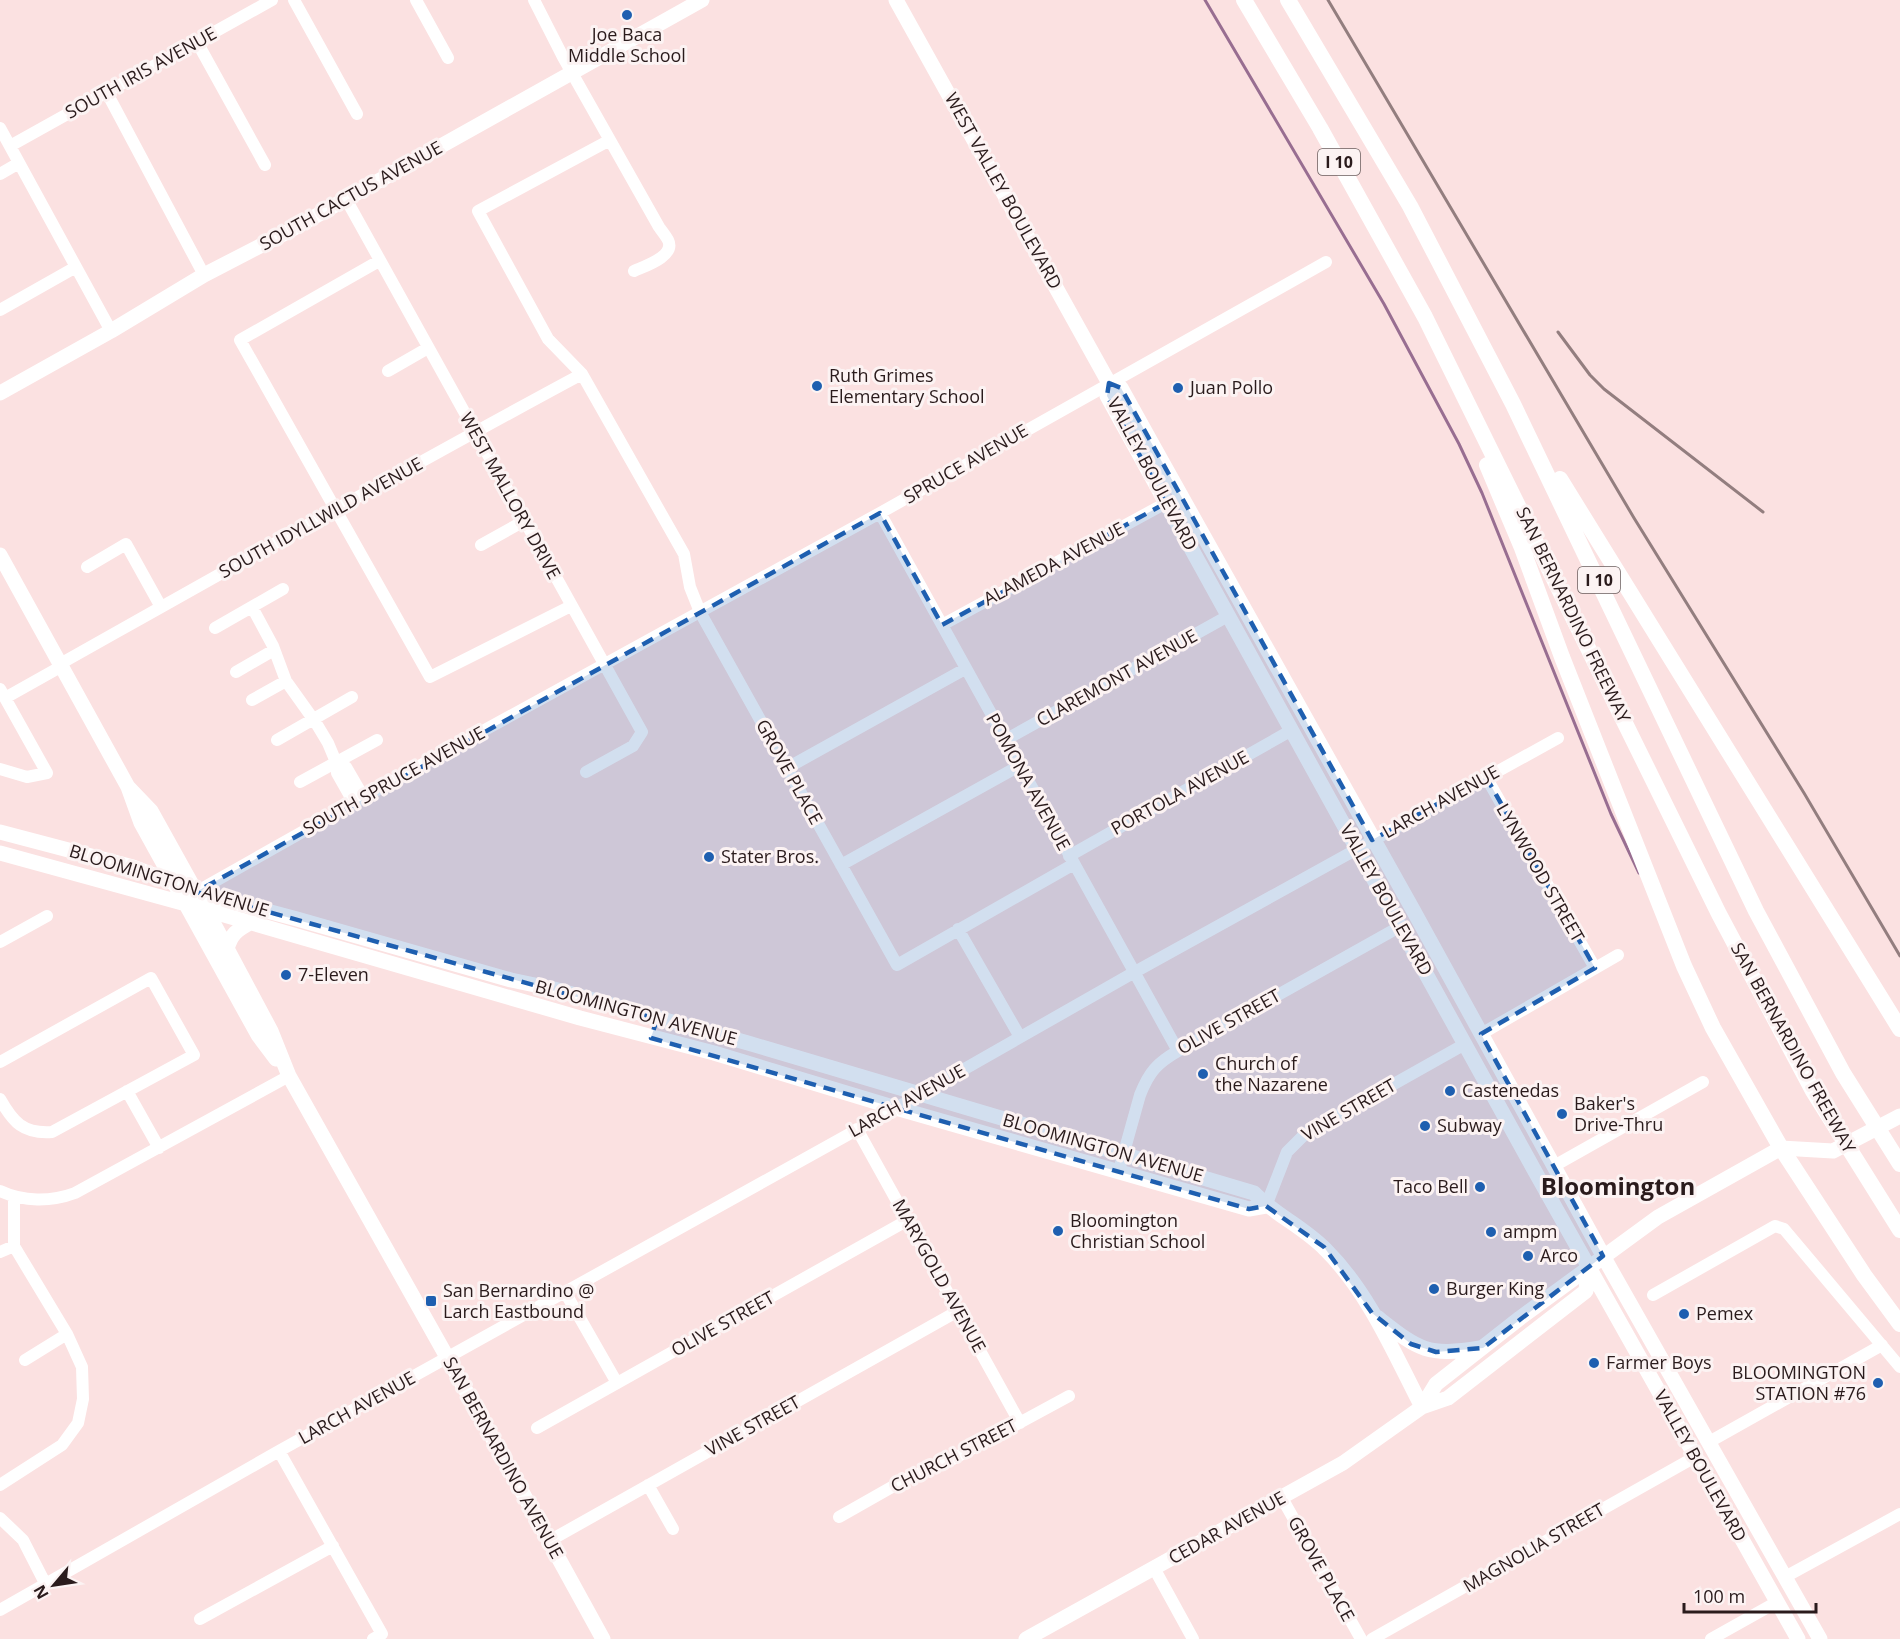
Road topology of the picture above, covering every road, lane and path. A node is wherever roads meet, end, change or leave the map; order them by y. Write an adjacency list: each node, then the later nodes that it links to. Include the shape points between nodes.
1 (272, 0): 9 (street, SOUTH IRIS AVENUE)
2 (294, 0): 13 (street)
3 (416, 0): 10 (street)
4 (534, 0): 11 (street)
5 (702, 0): 11 (main road, SOUTH CACTUS AVENUE)
6 (896, 0): 32 (main road, WEST VALLEY BOULEVARD)
7 (1244, 0): 27 (highway, SAN BERNARDINO FREEWAY / I 10)
8 (1288, 0): 34 (highway, SAN BERNARDINO FREEWAY / I 10, via 1410,206)
9 (196, 42): 12 (street, SOUTH IRIS AVENUE); 18 (street)
10 (448, 58)
11 (572, 73): 15 (street); 20 (main road, SOUTH CACTUS AVENUE)
12 (107, 93): 16 (street, SOUTH IRIS AVENUE); 25 (street)
13 (357, 114)
14 (0, 128): 16 (street)
15 (610, 140): 24 (street, via 668,240 666,254); 31 (street, GROVE PLACE, via 478,211 548,339)
16 (10, 146): 17 (street)
17 (20, 163): 19 (street); 23 (street)
18 (265, 165)
19 (0, 174)
20 (345, 199): 21 (street, WEST MALLORY DRIVE); 25 (main road, SOUTH CACTUS AVENUE)
21 (379, 261): 29 (street, WEST MALLORY DRIVE); 37 (street, via 240,340)
22 (1326, 262): 32 (street, SPRUCE AVENUE)
23 (76, 267): 26 (street); 28 (street)
24 (634, 271)
25 (204, 276): 28 (main road, SOUTH CACTUS AVENUE)
26 (0, 310)
27 (1430, 326): 115 (highway, via 1431,347 1472,429 1522,548 1684,966 1713,1028); 124 (highway, SAN BERNARDINO FREEWAY / I 10, via 1719,914 1813,1091)
28 (111, 331): 33 (main road, SOUTH CACTUS AVENUE)
29 (428, 348): 30 (street); 35 (street, WEST MALLORY DRIVE)
30 (388, 371)
31 (582, 374): 35 (street, SOUTH IDYLLWILD AVENUE); 47 (street, GROVE PLACE, via 684,554)
32 (1109, 383): 36 (main road, VALLEY BOULEVARD, via 1107,396); 38 (street, SPRUCE AVENUE); 76 (main road, VALLEY BOULEVARD, via 1121,388)
33 (0, 393)
34 (1514, 404): 99 (highway); 117 (highway, SAN BERNARDINO FREEWAY / I 10, via 1756,911 1843,1072)
35 (475, 432): 37 (street, SOUTH IDYLLWILD AVENUE); 39 (street, WEST MALLORY DRIVE)
36 (1166, 503): 48 (main road, VALLEY BOULEVARD); 49 (street, ALAMEDA AVENUE)
37 (336, 508): 44 (street, via 430,677); 46 (street, SOUTH IDYLLWILD AVENUE)
38 (880, 513): 47 (street, SPRUCE AVENUE); 49 (street, POMONA AVENUE)
39 (524, 521): 40 (street); 44 (street, WEST MALLORY DRIVE)
40 (482, 544)
41 (0, 555): 53 (main road)
42 (87, 567): 46 (street, via 126,544)
43 (284, 590): 45 (street)
44 (571, 606): 52 (street, WEST MALLORY DRIVE)
45 (252, 607): 50 (street); 51 (street)
46 (161, 608): 53 (street, SOUTH IDYLLWILD AVENUE)
47 (700, 612): 52 (street, SPRUCE AVENUE); 68 (street, GROVE PLACE)
48 (1228, 616): 61 (main road, VALLEY BOULEVARD); 65 (street, CLAREMONT AVENUE)
49 (942, 625): 54 (street, POMONA AVENUE)
50 (215, 628)
51 (274, 650): 55 (street); 56 (street)
52 (605, 664): 70 (street, WEST MALLORY DRIVE, via 642,732 633,746); 74 (street, SOUTH SPRUCE AVENUE)
53 (61, 665): 57 (street, SOUTH IDYLLWILD AVENUE); 73 (main road)
54 (965, 669): 65 (street, POMONA AVENUE); 68 (street)
55 (236, 672)
56 (286, 681): 59 (street); 60 (street)
57 (3, 693): 69 (street, via 46,773 27,777)
58 (352, 698): 60 (street)
59 (252, 700)
60 (314, 721): 63 (street); 66 (street)
61 (1292, 730): 78 (main road, VALLEY BOULEVARD); 80 (street, PORTOLA AVENUE)
62 (1558, 738): 71 (street, LARCH AVENUE)
63 (277, 740)
64 (377, 740): 66 (street)
65 (1005, 740): 67 (street, POMONA AVENUE)
66 (336, 762): 72 (street); 74 (street, via 337,773)
67 (1019, 766): 80 (street, POMONA AVENUE); 81 (street)
68 (787, 768): 81 (street, GROVE PLACE)
69 (0, 769)
70 (586, 772)
71 (1486, 777): 76 (street, LARCH AVENUE); 94 (street, LYNWOOD STREET)
72 (300, 782)
73 (128, 787): 77 (main road); 84 (main road, via 151,811)
74 (359, 801): 84 (street, SOUTH SPRUCE AVENUE)
75 (0, 832): 82 (main road, BLOOMINGTON AVENUE)
76 (1372, 840): 78 (street, LARCH AVENUE); 100 (main road, VALLEY BOULEVARD)
77 (153, 844): 82 (main road, via 147,859); 83 (main road)
78 (1357, 848): 88 (main road, VALLEY BOULEVARD); 95 (street, LARCH AVENUE)
79 (0, 853): 84 (main road, BLOOMINGTON AVENUE)
80 (1071, 860): 89 (street, PORTOLA AVENUE); 95 (street, POMONA AVENUE)
81 (841, 865): 93 (street, GROVE PLACE)
82 (133, 867): 83 (main road, BLOOMINGTON AVENUE)
83 (174, 883): 84 (main road)
84 (191, 898): 85 (main road, BLOOMINGTON AVENUE); 97 (main road, BLOOMINGTON AVENUE, via 297,919); 106 (main road, via 258,1035)
85 (206, 910): 87 (main road, BLOOMINGTON AVENUE); 91 (main road)
86 (46, 916): 90 (street)
87 (250, 923): 91 (main road, via 237,930); 96 (main road, BLOOMINGTON AVENUE)
88 (1401, 926): 103 (main road, VALLEY BOULEVARD); 104 (street, OLIVE STREET)
89 (958, 929): 93 (street, PORTOLA AVENUE); 101 (street)
90 (0, 942)
91 (227, 949): 106 (main road, via 271,1031)
92 (1618, 955): 94 (street)
93 (897, 965)
94 (1594, 968): 100 (street)
95 (1134, 973): 101 (street, LARCH AVENUE); 104 (street, POMONA AVENUE)
96 (448, 980): 97 (main road, via 455,972 486,981); 102 (main road, BLOOMINGTON AVENUE)
97 (511, 980): 98 (main road, BLOOMINGTON AVENUE)
98 (657, 1019): 102 (main road); 109 (main road, BLOOMINGTON AVENUE)
99 (1900, 1029)
100 (1481, 1034): 118 (main road, VALLEY BOULEVARD)
101 (1020, 1037): 109 (street, LARCH AVENUE)
102 (651, 1038): 111 (main road, BLOOMINGTON AVENUE)
103 (1465, 1044): 122 (street, VINE STREET, via 1299,1138 1287,1152); 128 (main road, VALLEY BOULEVARD)
104 (1178, 1051): 116 (street, OLIVE STREET, via 1156,1065 1145,1083)
105 (0, 1062): 108 (street, via 151,978 194,1055)
106 (289, 1076): 114 (street); 137 (main road, SAN BERNARDINO AVENUE)
107 (1703, 1082): 118 (street)
108 (127, 1091): 110 (street, via 52,1132 42,1133 16,1123); 114 (street)
109 (919, 1095): 111 (street, LARCH AVENUE); 116 (main road, BLOOMINGTON AVENUE)
110 (0, 1099)
111 (896, 1108): 113 (street, LARCH AVENUE); 119 (main road, BLOOMINGTON AVENUE)
112 (1900, 1116): 115 (main road, via 1833,1151)
113 (857, 1129): 123 (street, MARYGOLD AVENUE); 129 (street, LARCH AVENUE)
114 (159, 1148): 121 (street, via 71,1195 44,1199)
115 (1781, 1148): 127 (main road, CEDAR AVENUE, via 1658,1217); 133 (highway)
116 (1125, 1154): 119 (street, OLIVE STREET); 122 (main road, BLOOMINGTON AVENUE, via 1254,1193)
117 (1900, 1164)
118 (1554, 1166): 127 (main road, VALLEY BOULEVARD)
119 (1119, 1170): 122 (main road, BLOOMINGTON AVENUE, via 1249,1209)
120 (0, 1191): 121 (street)
121 (14, 1197): 125 (street)
122 (1266, 1206): 132 (main road, BLOOMINGTON AVENUE, via 1294,1222 1324,1247 1352,1280)
123 (908, 1220): 131 (street, MARYGOLD AVENUE); 140 (street, OLIVE STREET)
124 (1900, 1230)
125 (14, 1246): 126 (street); 134 (street)
126 (0, 1252)
127 (1603, 1256): 128 (main road, CEDAR AVENUE); 145 (main road, VALLEY BOULEVARD)
128 (1588, 1267): 136 (main road, CEDAR AVENUE); 142 (main road, CEDAR AVENUE, via 1586,1291 1448,1398); 147 (main road, VALLEY BOULEVARD)
129 (566, 1292): 137 (street, LARCH AVENUE); 140 (street)
130 (1653, 1295): 135 (street, via 1775,1226 1784,1229)
131 (958, 1311): 143 (street, MARYGOLD AVENUE); 149 (street, VINE STREET)
132 (1372, 1313): 136 (main road, via 1423,1348 1455,1353); 142 (main road, BLOOMINGTON AVENUE)
133 (1900, 1324)
134 (67, 1334): 138 (street); 148 (street, via 82,1367 83,1398 78,1423 62,1445)
135 (1882, 1345): 139 (street); 145 (street)
136 (1483, 1348): 142 (main road, CEDAR AVENUE, via 1436,1384)
137 (447, 1358): 146 (street, LARCH AVENUE); 155 (main road, SAN BERNARDINO AVENUE)
138 (25, 1360)
139 (1900, 1367)
140 (617, 1383): 144 (street, OLIVE STREET)
141 (1069, 1396): 143 (street, CHURCH STREET)
142 (1422, 1407): 150 (main road, CEDAR AVENUE, via 1343,1463)
143 (1020, 1423): 152 (street, CHURCH STREET)
144 (537, 1428)
145 (1709, 1442): 158 (main road, VALLEY BOULEVARD)
146 (279, 1451): 156 (street); 159 (street, LARCH AVENUE)
147 (1695, 1457): 160 (main road, VALLEY BOULEVARD); 168 (street, MAGNOLIA STREET)
148 (0, 1485)
149 (648, 1485): 154 (street); 155 (street, VINE STREET)
150 (1282, 1498): 157 (main road, CEDAR AVENUE); 167 (street, GROVE PLACE)
151 (1900, 1514): 158 (street)
152 (838, 1517)
153 (0, 1518): 159 (street, via 23,1540)
154 (672, 1529)
155 (549, 1541): 164 (main road, SAN BERNARDINO AVENUE)
156 (333, 1546): 162 (street); 163 (street)
157 (1154, 1568): 165 (main road, CEDAR AVENUE); 166 (street)
158 (1785, 1577): 171 (main road, VALLEY BOULEVARD)
159 (45, 1583): 161 (street, LARCH AVENUE)
160 (1777, 1602): 169 (street); 170 (main road, VALLEY BOULEVARD)
161 (0, 1610)
162 (200, 1618)
163 (378, 1636)
164 (603, 1639)
165 (1026, 1639)
166 (1193, 1639)
167 (1360, 1639)
168 (1372, 1639)
169 (1711, 1639)
170 (1798, 1639)
171 (1820, 1639)

